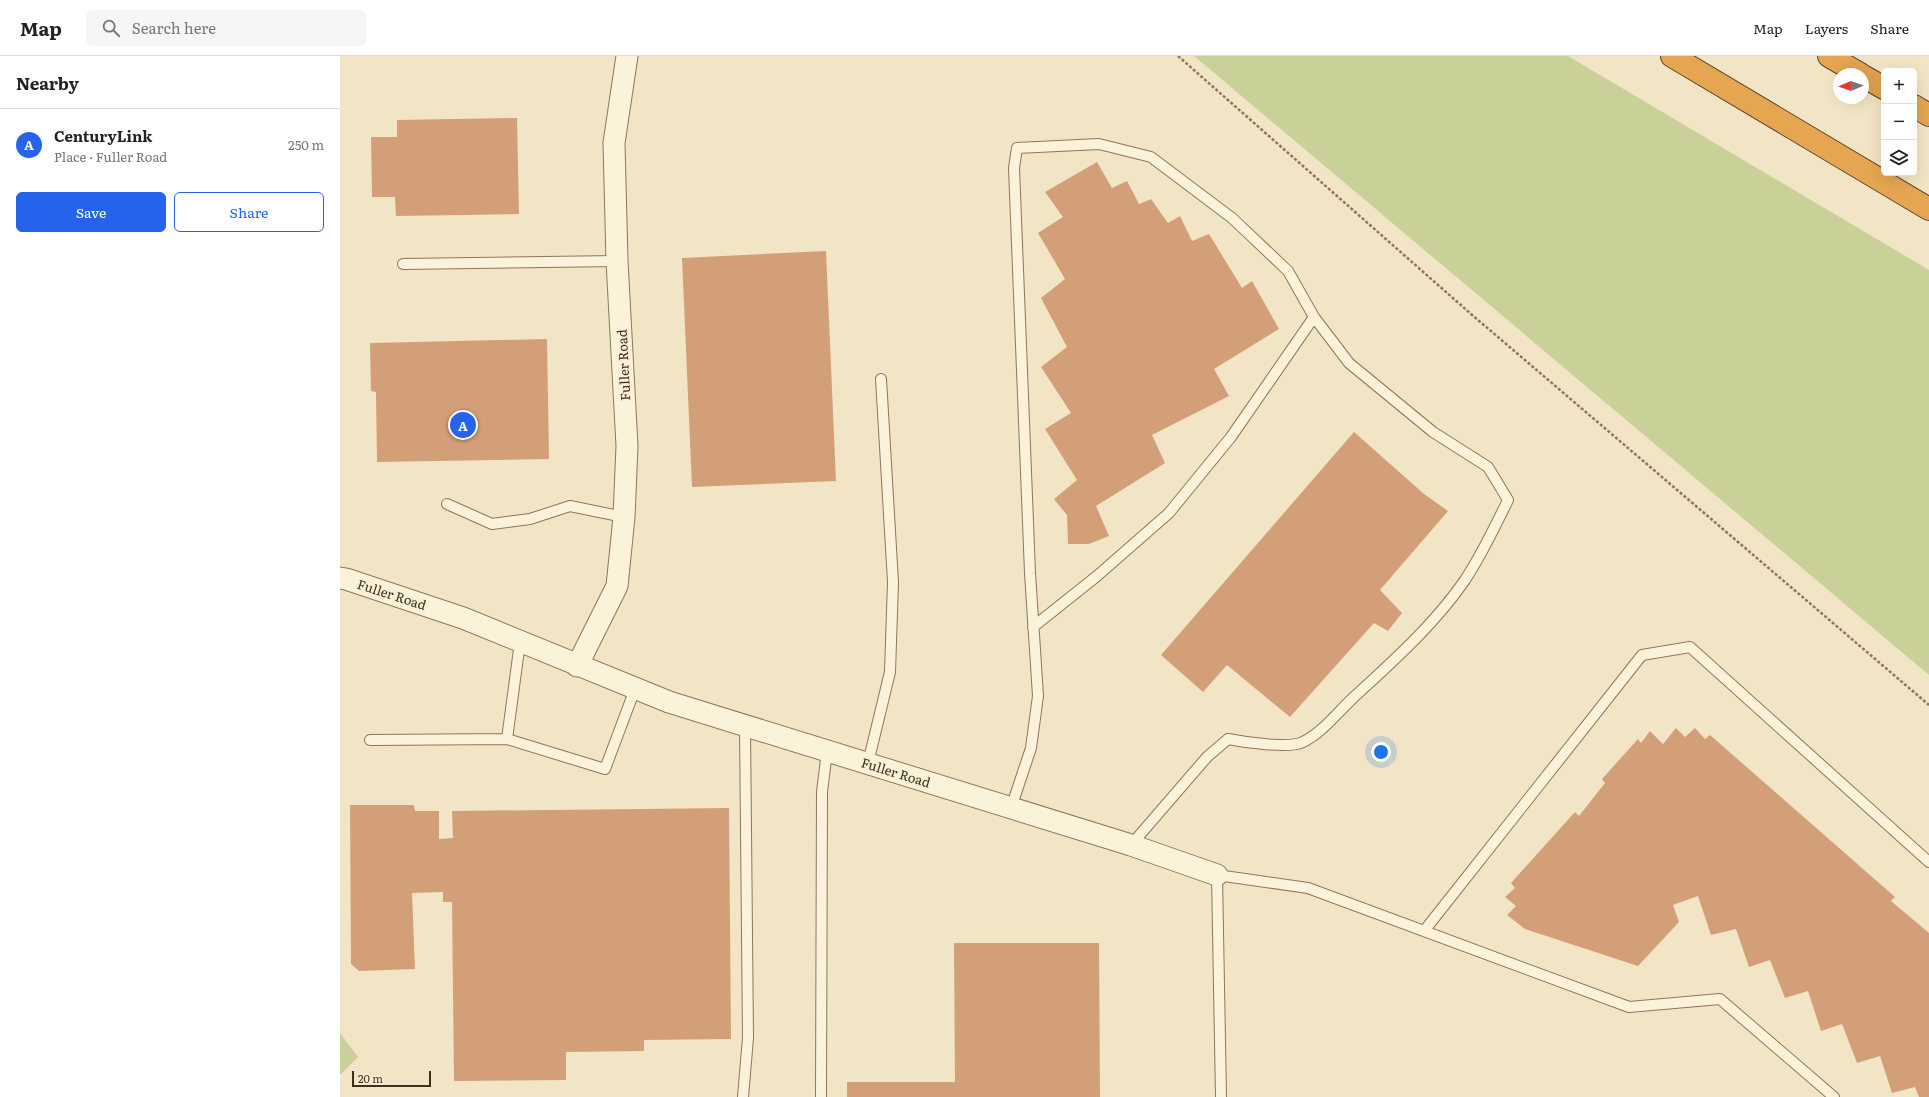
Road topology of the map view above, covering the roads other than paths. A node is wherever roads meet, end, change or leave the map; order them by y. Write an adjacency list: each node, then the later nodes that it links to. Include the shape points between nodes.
1 (627, 56): 10 (street, Fuller Road, via 614,143)
2 (1672, 56): 9 (highway)
3 (1829, 56): 4 (highway)
4 (1850, 68)
5 (1869, 79): 6 (highway)
6 (1881, 86)
7 (1917, 108): 8 (highway)
8 (1929, 115)
9 (1929, 209)
10 (617, 261): 11 (lane); 15 (street, Fuller Road, via 627,446)
11 (402, 264)
12 (1314, 317): 17 (lane, via 1231,437 1168,513 1097,576); 17 (lane, via 1288,271 1232,218 1151,157 1098,144 1017,148 1014,168); 27 (lane, via 1349,363 1433,432 1488,467 1508,500 1465,580 1434,620 1319,731 1302,743 1261,745 1228,739 1207,757)
13 (881, 379): 25 (lane, via 893,582 890,672)
14 (447, 504): 15 (lane, via 492,524 530,519 570,506)
15 (624, 517): 19 (street, Fuller Road, via 617,586)
16 (340, 578): 18 (street, Fuller Road, via 463,618)
17 (1033, 627): 26 (lane, via 1038,696 1031,748)
18 (520, 642): 19 (street, Fuller Road); 22 (lane)
19 (577, 666): 20 (street, Fuller Road)
20 (635, 689): 21 (street, Fuller Road); 22 (lane, via 605,769)
21 (746, 726): 24 (street, Fuller Road); 31 (lane, via 748,1038)
22 (506, 739): 23 (lane)
23 (370, 740)
24 (827, 751): 25 (street, Fuller Road); 32 (lane, via 822,792)
25 (868, 763): 26 (street, Fuller Road)
26 (1011, 808): 27 (street, Fuller Road)
27 (1131, 845): 29 (street, Fuller Road)
28 (1929, 862): 30 (lane, via 1690,647 1642,655)
29 (1217, 875): 30 (lane, via 1308,888); 33 (lane)
30 (1424, 931): 34 (lane, via 1629,1007 1720,999)
31 (743, 1097)
32 (821, 1097)
33 (1221, 1097)
34 (1834, 1097)

